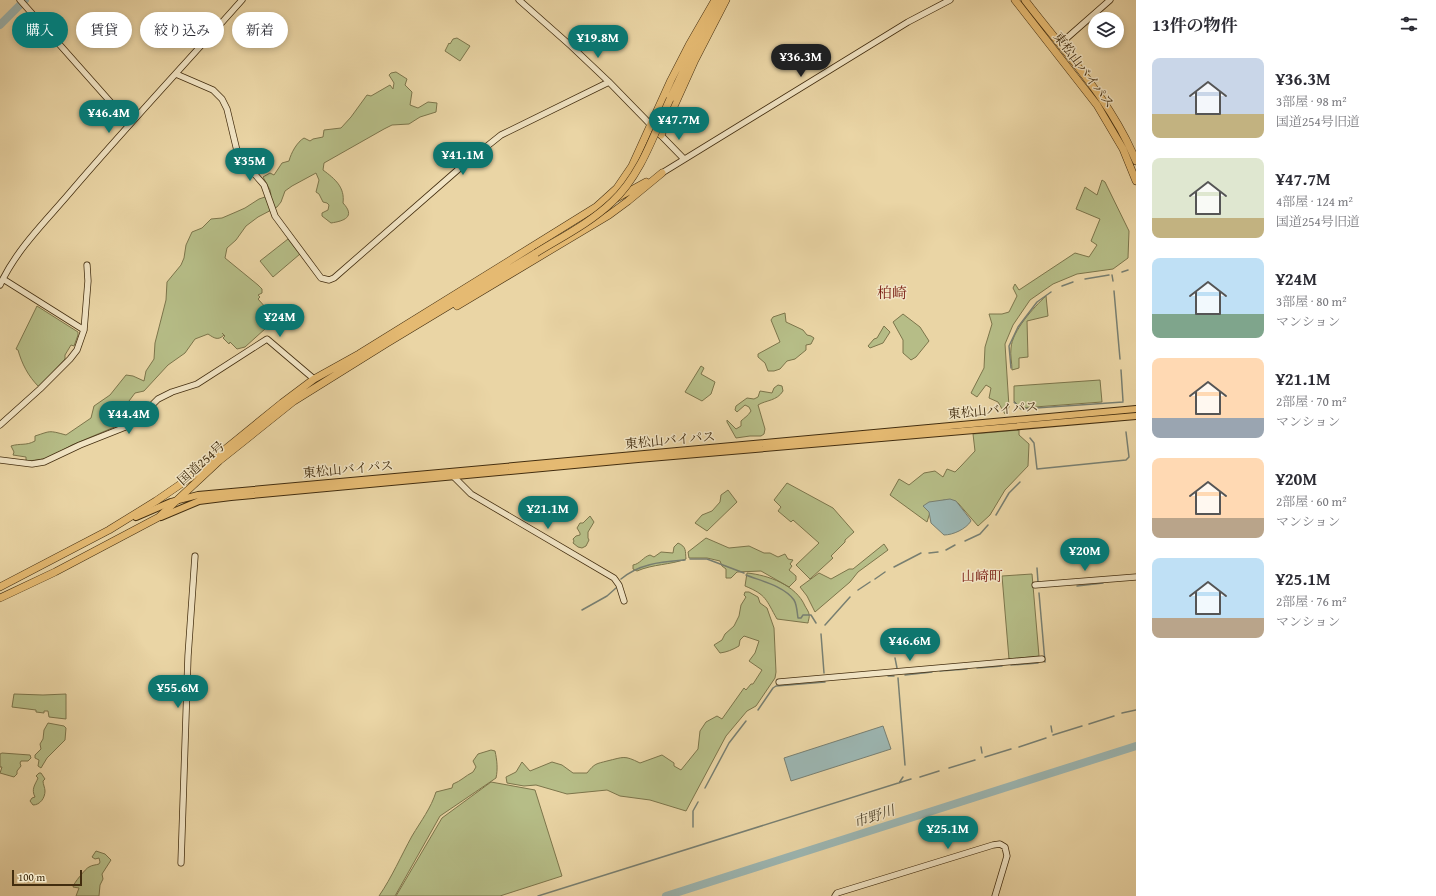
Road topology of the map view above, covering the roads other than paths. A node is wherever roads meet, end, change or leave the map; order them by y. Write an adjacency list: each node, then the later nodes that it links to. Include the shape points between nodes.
1 (20, 0): 14 (street)
2 (242, 0): 12 (street)
3 (519, 0): 13 (street)
4 (715, 0): 15 (highway, via 689,45)
5 (722, 0): 29 (highway, bridge, via 705,28 638,168 612,202 600,213 536,252)
6 (726, 0): 16 (highway)
7 (950, 0): 17 (street, via 908,22)
8 (1015, 0): 20 (highway, 東松山バイパス, via 1097,105 1123,149)
9 (1025, 0): 11 (highway, 東松山バイパス)
10 (1110, 0): 11 (street)
11 (1060, 44): 18 (highway, 東松山バイパス, via 1111,112)
12 (176, 74): 13 (street, via 213,90 222,99 227,109 238,155 264,185 275,216 321,278 329,280 501,135); 14 (street)
13 (609, 82): 15 (street)
14 (130, 124): 27 (street, via 24,245)
15 (651, 125): 16 (street); 23 (highway, via 632,166 617,188)
16 (661, 135): 17 (street)
17 (684, 159): 19 (street)
18 (1136, 161)
19 (662, 173): 21 (highway); 22 (highway)
20 (1136, 181)
21 (607, 204): 22 (highway, via 612,206); 23 (highway)
22 (612, 212): 25 (highway)
23 (581, 218): 24 (highway)
24 (547, 238): 25 (highway, via 546,245); 29 (highway)
25 (553, 248): 29 (highway, via 438,317)
26 (86, 265): 30 (street, via 88,281)
27 (3, 278): 28 (street); 30 (street)
28 (0, 285)
29 (406, 327): 31 (highway, 国道254号); 38 (highway, 国道254号, via 294,401)
30 (84, 330): 34 (street, via 78,350 36,394)
31 (314, 379): 35 (street, via 267,339 197,384 158,399 128,426 44,462 32,464); 37 (highway, 国道254号)
32 (1136, 409): 36 (main road, 東松山バイパス)
33 (1136, 416): 36 (main road, 東松山バイパス)
34 (0, 425)
35 (0, 460)
36 (451, 474): 41 (main road, 東松山バイパス); 50 (street, via 471,494 614,578)
37 (190, 477): 39 (main road); 44 (highway, 国道254号)
38 (199, 480): 39 (highway, 国道254号); 41 (main road, via 197,488)
39 (190, 488): 40 (main road); 42 (highway, 国道254号)
40 (195, 496): 41 (main road); 42 (main road)
41 (207, 497): 43 (main road)
42 (180, 499): 43 (highway, 国道254号); 44 (main road, via 145,512)
43 (159, 517): 49 (highway, 国道254号)
44 (110, 530): 48 (highway, 国道254号)
45 (195, 556): 53 (street, via 189,634)
46 (1136, 577): 47 (street)
47 (1035, 585)
48 (0, 587)
49 (0, 598)
50 (624, 601)
51 (1042, 659): 52 (street)
52 (779, 682)
53 (181, 863)
54 (835, 896): 55 (street, via 837,893 1000,844 1005,847 1007,856)
55 (995, 896)

